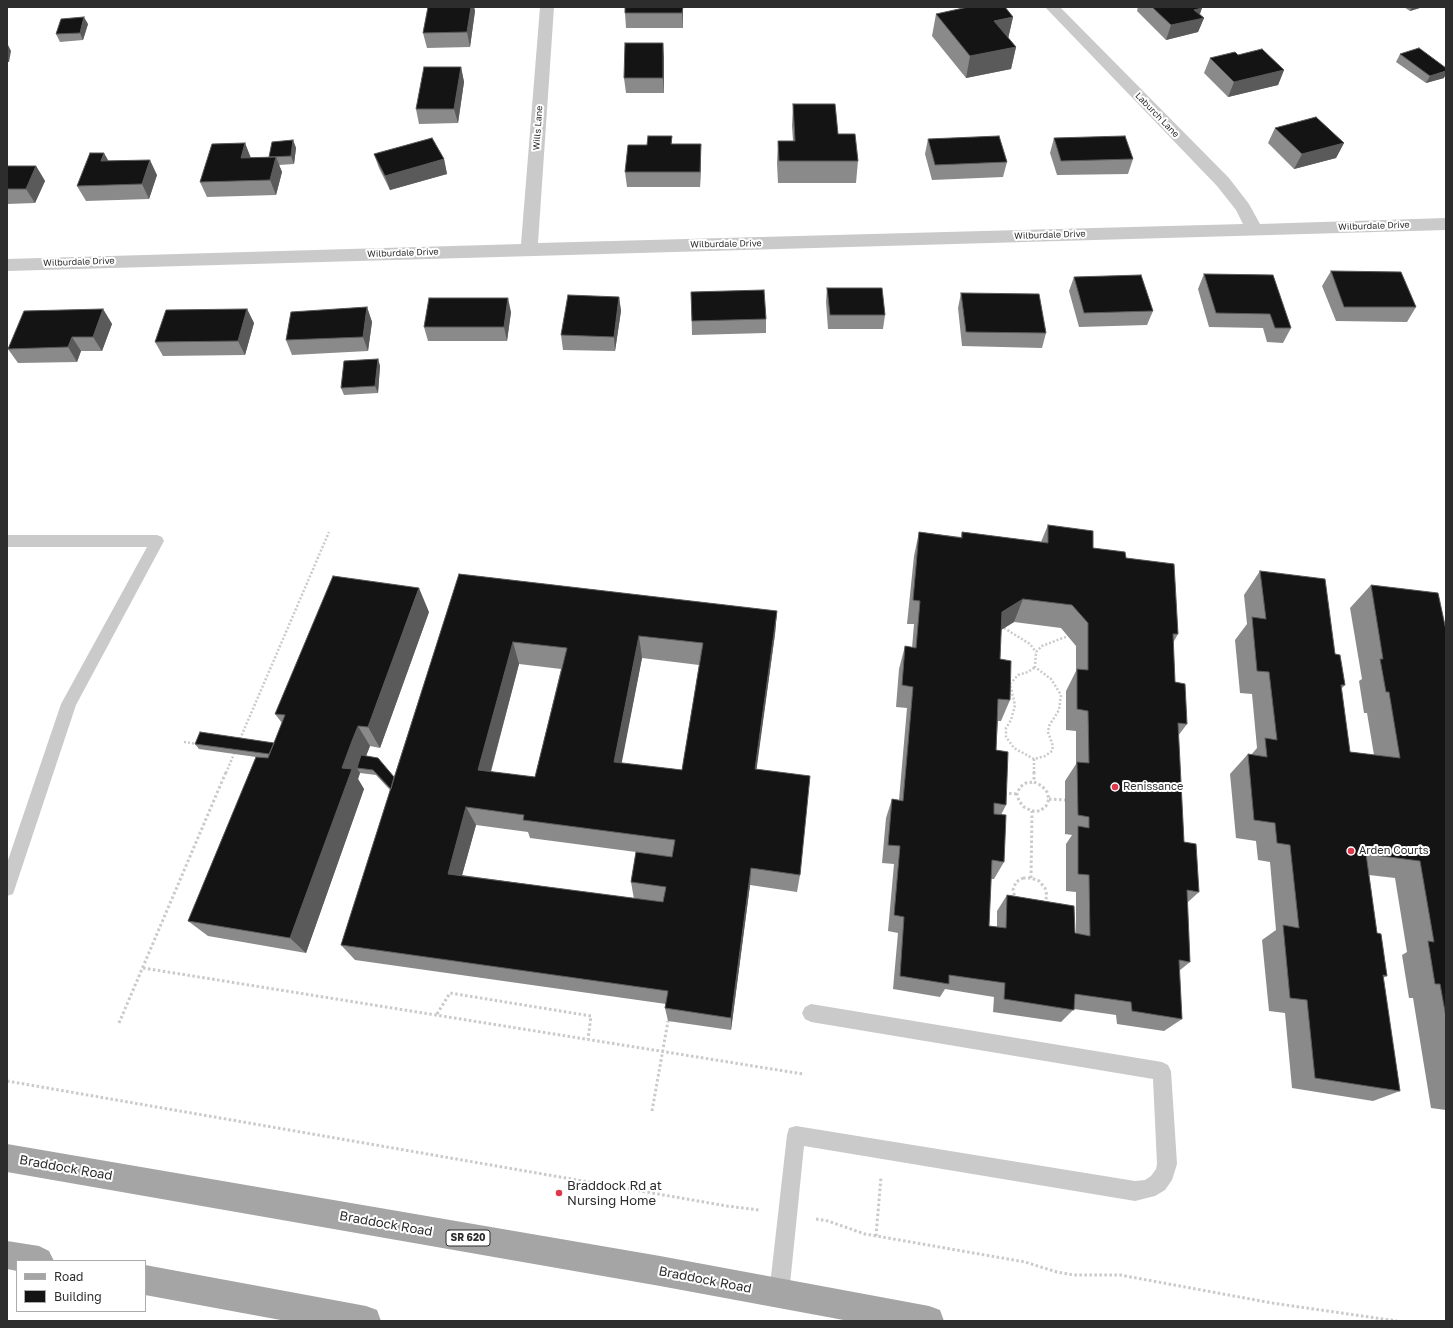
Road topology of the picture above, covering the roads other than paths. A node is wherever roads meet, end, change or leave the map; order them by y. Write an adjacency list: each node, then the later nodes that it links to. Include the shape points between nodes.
1 (547, 7): 5 (street, Wills Lane)
2 (1052, 7): 4 (street, Laburch Lane, via 1223,182 1243,208)
3 (1446, 224): 4 (street, Wilburdale Drive)
4 (1254, 229): 5 (street, Wilburdale Drive)
5 (529, 249): 6 (street, Wilburdale Drive)
6 (7, 265)
7 (7, 541): 8 (lane, via 157,540 69,704)
8 (7, 888)
9 (811, 1013): 14 (lane, via 1162,1071 1167,1164 1165,1173 1158,1183 1148,1189 1135,1191 796,1135)
10 (7, 1158): 14 (main road, Braddock Road / SR 620)
11 (7, 1255): 12 (main road)
12 (34, 1260)
13 (146, 1280): 15 (main road)
14 (779, 1294): 16 (main road, Braddock Road / SR 620)
15 (366, 1321)
16 (929, 1321)

